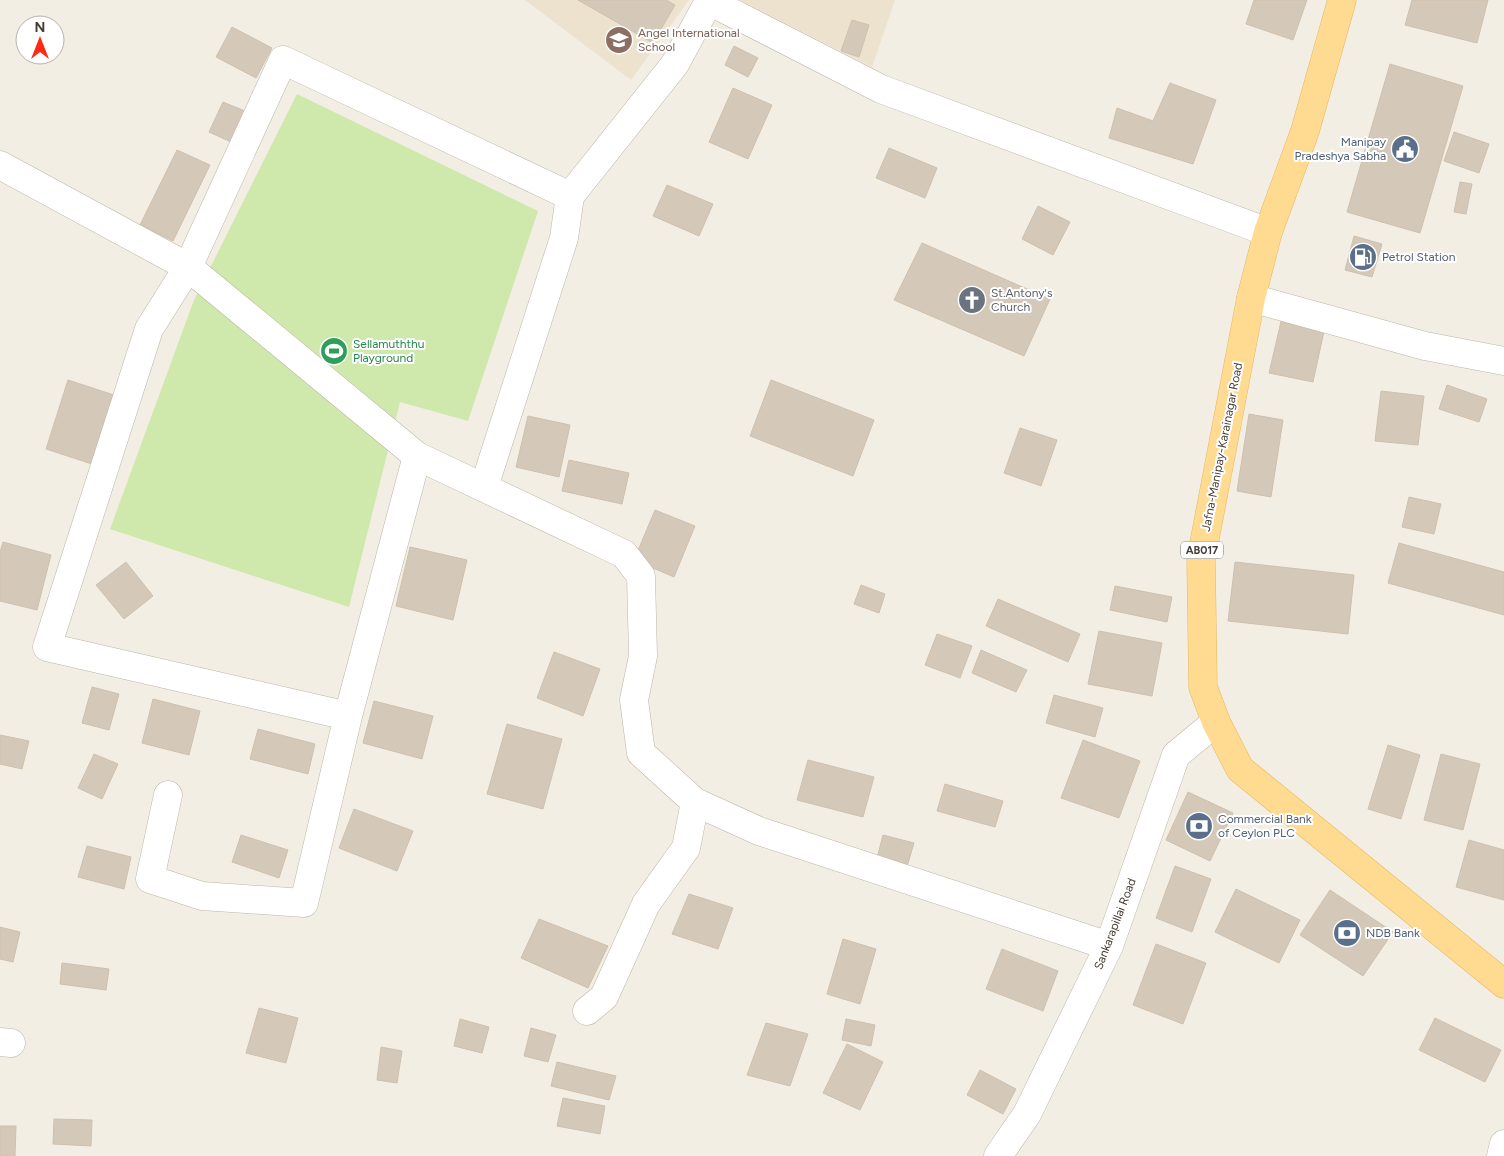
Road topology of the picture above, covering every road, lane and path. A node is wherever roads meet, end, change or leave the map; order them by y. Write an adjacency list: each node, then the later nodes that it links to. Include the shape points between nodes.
1 (1342, 0): 4 (main road, Jafna-Manipay-Karainagar Road / AB017, via 1305,131)
2 (0, 165): 5 (street)
3 (570, 196): 4 (street, via 675,64 709,2 881,89); 5 (street, via 283,60); 9 (street, via 564,238)
4 (1268, 232): 6 (main road, Jafna-Manipay-Karainagar Road / AB017)
5 (188, 267): 8 (street); 10 (street, via 149,329 46,647)
6 (1251, 298): 7 (street, via 1425,346); 11 (main road, Jafna-Manipay-Karainagar Road / AB017, via 1201,559 1203,687)
7 (1504, 361)
8 (417, 456): 9 (street); 10 (street)
9 (484, 487): 13 (street, via 624,554 641,576 643,656 634,700 641,753)
10 (348, 716): 12 (street, via 304,903 202,896 150,879)
11 (1216, 722): 14 (street, Sankarapillai Road, via 1176,755); 15 (main road, Jafna-Manipay-Karainagar Road / AB017, via 1240,769)
12 (168, 795)
13 (695, 802): 14 (street, via 759,832); 16 (street, via 686,848 646,904 604,997)
14 (1109, 946): 18 (street, Sankarapillai Road, via 1027,1114)
15 (1504, 984)
16 (587, 1011)
17 (1504, 1144): 19 (street)
18 (998, 1156)
19 (1500, 1156)

